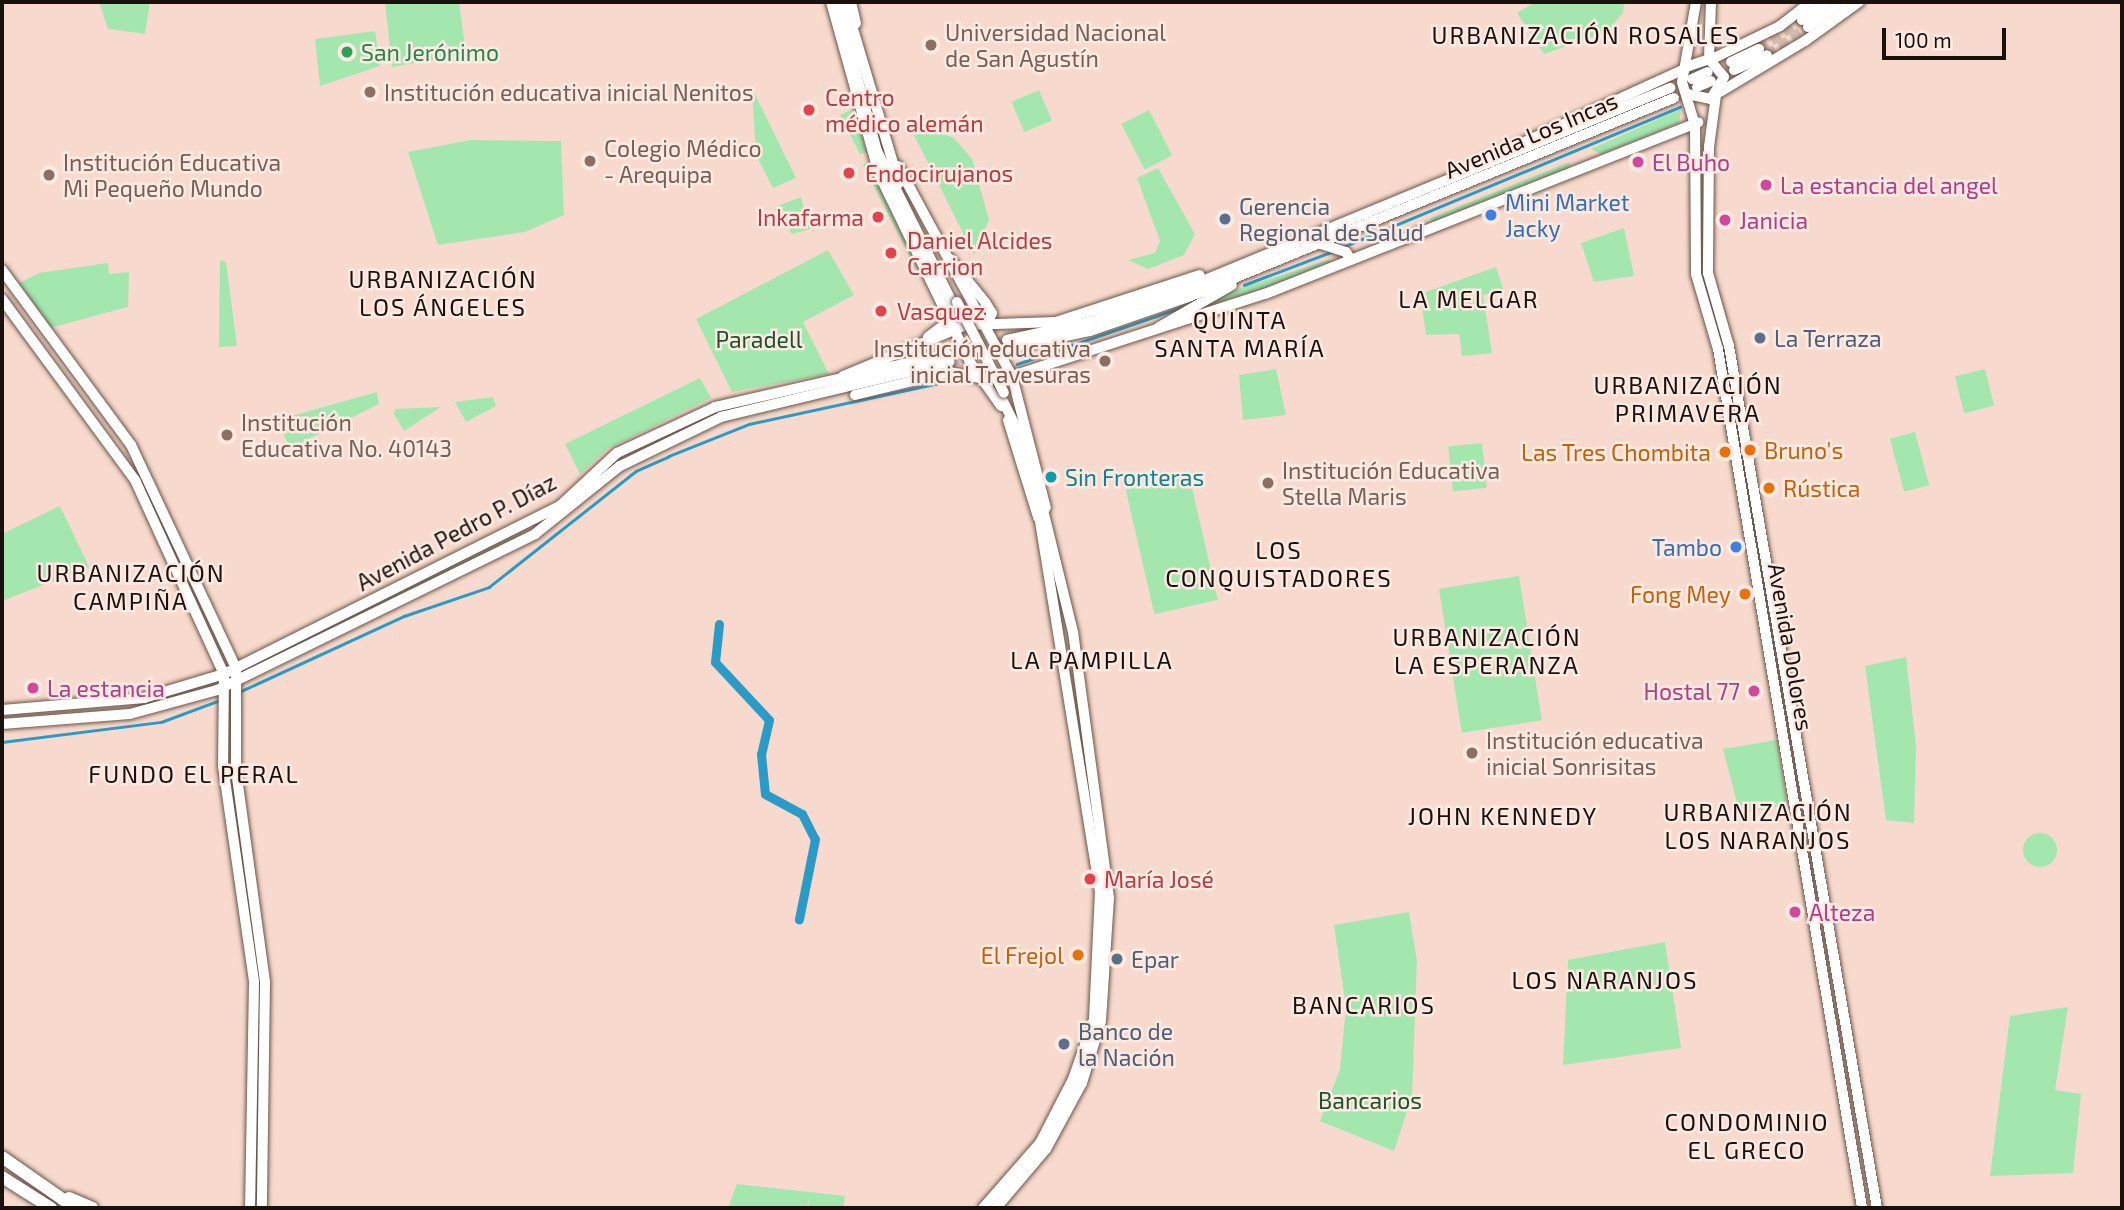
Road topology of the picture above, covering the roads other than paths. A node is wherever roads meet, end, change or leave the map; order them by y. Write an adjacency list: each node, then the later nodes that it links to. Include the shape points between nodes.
1 (834, 2): 26 (main road, via 877,151)
2 (848, 2): 26 (main road, via 889,160); 27 (main road, via 890,146 940,249)
3 (1696, 2): 11 (main road)
4 (1711, 2): 12 (main road)
5 (1811, 2): 12 (main road)
6 (1827, 2): 7 (main road, via 1805,23)
7 (1843, 2)
8 (1858, 2): 14 (main road, via 1805,41)
9 (1763, 52): 10 (main road)
10 (1733, 66)
11 (1685, 68): 12 (main road, Avenida Los Incas); 13 (main road, Avenida Dolores); 19 (main road, Avenida Los Incas)
12 (1710, 68): 13 (main road); 14 (main road, via 1721,70)
13 (1692, 87): 14 (main road, via 1699,100); 16 (main road, Avenida Dolores)
14 (1718, 93): 15 (main road, Avenida Dolores)
15 (1710, 112): 16 (main road); 57 (main road, Avenida Dolores, via 1709,273 1729,346)
16 (1695, 125): 17 (main road); 18 (main road, Avenida Dolores)
17 (1680, 134): 18 (main road); 21 (main road)
18 (1695, 143): 56 (main road, Avenida Dolores, via 1696,274 1718,349)
19 (1457, 173): 20 (main road, Avenida Los Incas, via 1672,93); 22 (main road, Avenida Los Incas)
20 (1325, 245): 21 (main road); 23 (main road, Avenida Los Incas)
21 (1348, 256): 29 (main road)
22 (1247, 262): 23 (main road, Avenida Los Incas, via 1085,323 1008,344 1090,331); 27 (main road, via 1056,323)
23 (1262, 268): 29 (main road, via 1198,309)
24 (2, 270): 40 (main road, via 131,445)
25 (2, 299): 41 (main road, via 135,480)
26 (952, 306): 28 (main road); 30 (main road, via 939,331); 37 (main road, bridge, via 1002,394)
27 (987, 324): 28 (main road); 31 (main road)
28 (961, 327): 30 (main road); 33 (main road, via 960,340)
29 (1159, 327): 32 (main road)
30 (911, 348): 35 (main road)
31 (1005, 362): 32 (main road); 34 (main road)
32 (1012, 376): 34 (main road); 37 (main road)
33 (981, 377): 34 (main road); 36 (main road, via 949,372 880,391); 37 (main road, via 1005,413)
34 (998, 379)
35 (820, 384): 36 (main road, via 948,358); 38 (main road, Avenida Pedro P. Díaz, via 715,407 617,453 570,499)
36 (803, 400): 39 (main road, Avenida Pedro P. Díaz, via 730,413 631,459)
37 (1042, 517): 54 (main road, via 1099,872 1094,1019 1054,1120); 55 (main road, via 1073,632 1109,873 1101,1021 1069,1114)
38 (533, 520): 39 (main road); 40 (main road, Avenida Pedro P. Díaz)
39 (539, 532): 42 (main road, Avenida Pedro P. Díaz)
40 (236, 667): 41 (main road, Avenida Pedro P. Díaz); 42 (main road)
41 (224, 674): 42 (main road); 44 (main road, via 144,698)
42 (232, 686): 43 (main road); 45 (main road, Avenida Pedro P. Díaz, via 130,714)
43 (233, 702): 52 (main road, via 223,766 254,982); 53 (main road, via 236,770 265,982)
44 (2, 710)
45 (2, 724)
46 (2, 1157): 48 (highway)
47 (2, 1177): 49 (highway)
48 (59, 1195): 50 (highway); 51 (highway)
49 (50, 1208)
50 (75, 1208)
51 (92, 1208)
52 (250, 1208)
53 (262, 1208)
54 (983, 1208)
55 (996, 1208)
56 (1862, 1208)
57 (1877, 1208)

